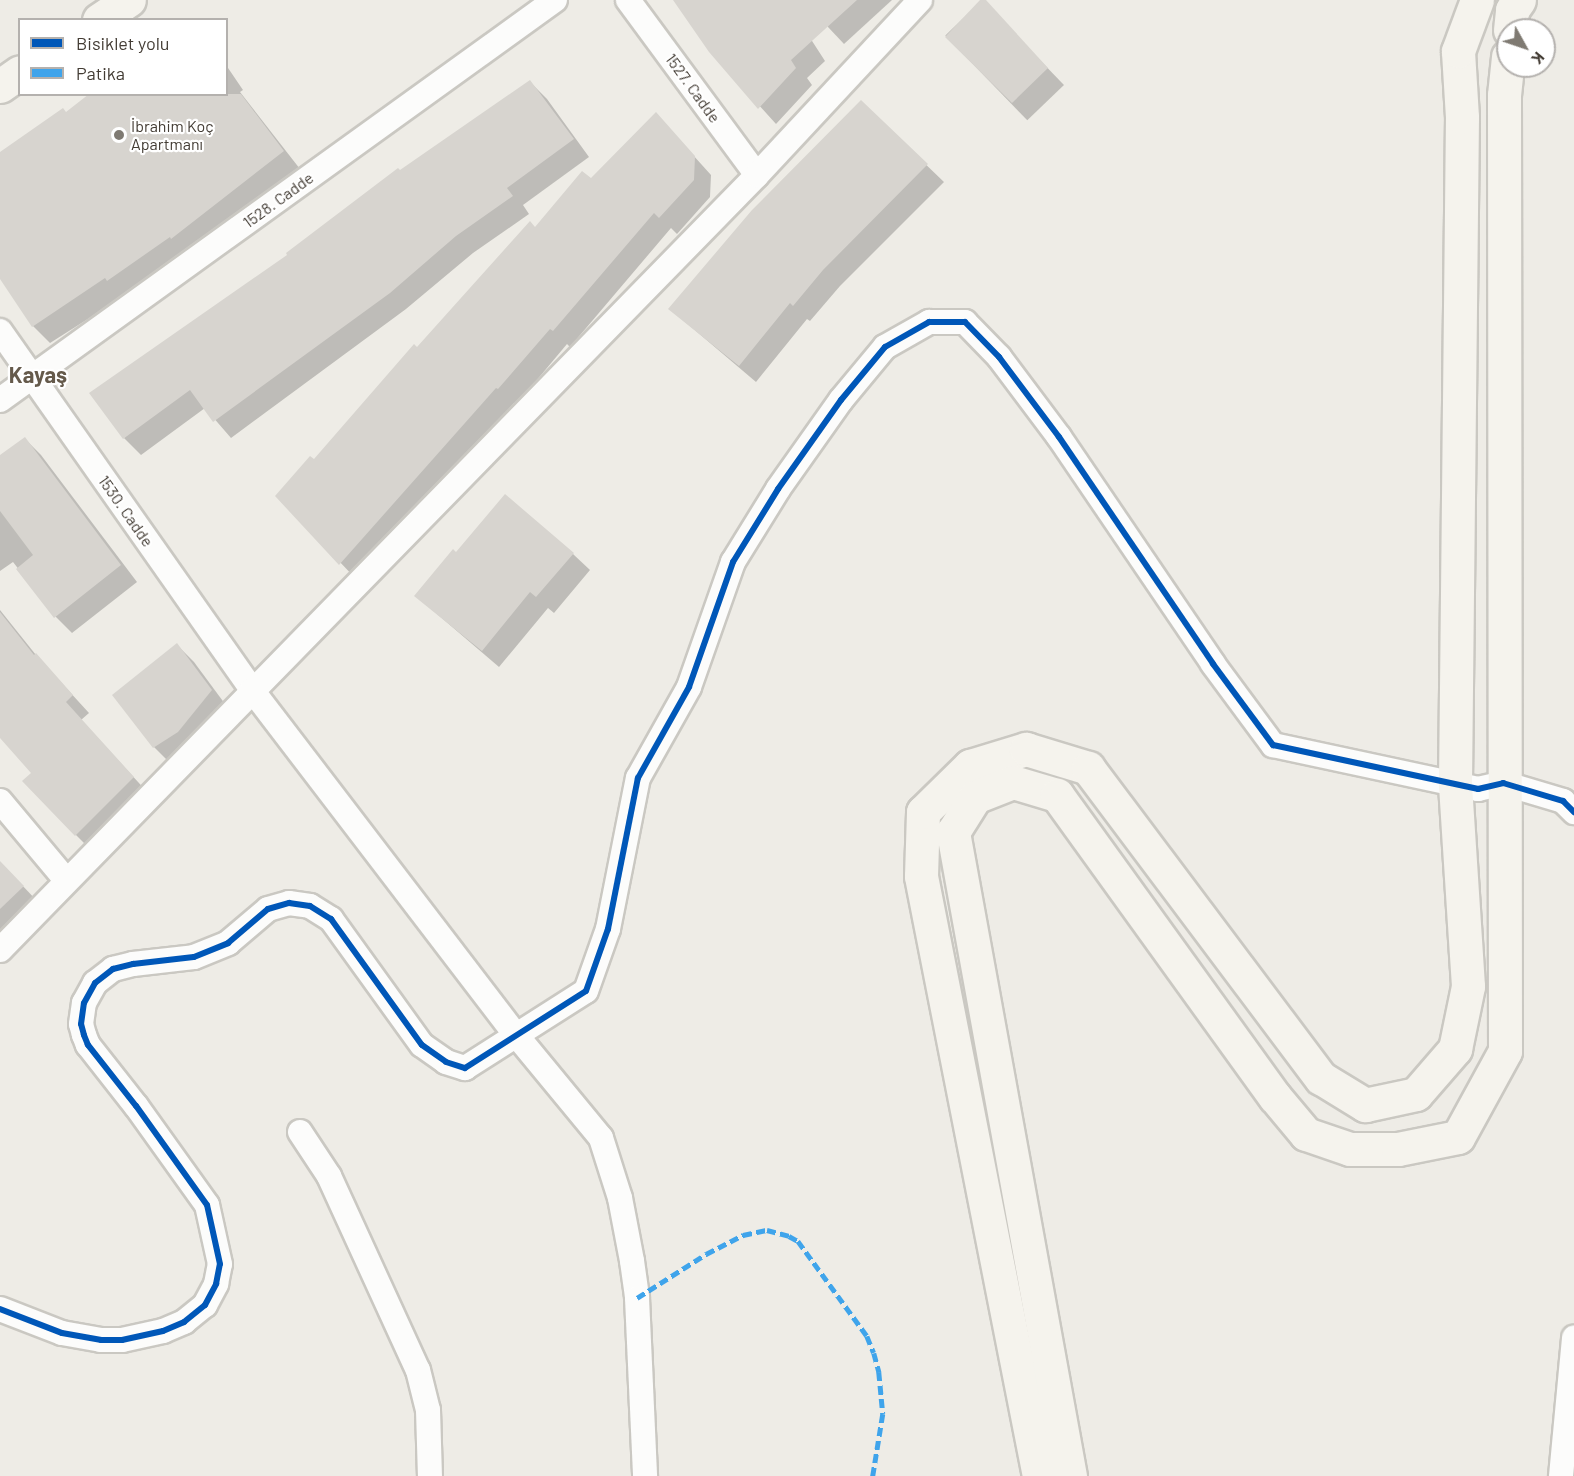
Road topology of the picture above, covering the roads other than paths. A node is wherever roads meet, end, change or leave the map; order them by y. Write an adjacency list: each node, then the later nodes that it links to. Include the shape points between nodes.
1 (129, 0): 7 (street)
2 (555, 0): 14 (street, 1528. Cadde)
3 (628, 0): 12 (street, 1527. Cadde)
4 (921, 0): 12 (street)
5 (1477, 0): 18 (street, via 1458,51 1462,117)
6 (1519, 0): 8 (street)
7 (102, 18)
8 (1511, 18)
9 (18, 73): 11 (street)
10 (1506, 78): 17 (street)
11 (0, 86)
12 (757, 175): 16 (street)
13 (0, 332): 14 (street, 1530. Cadde)
14 (32, 377): 15 (street, 1528. Cadde); 16 (street, 1530. Cadde)
15 (0, 400)
16 (252, 690): 21 (street); 23 (street, 1530. Cadde)
17 (1503, 783): 18 (street, via 1478,789); 20 (street, via 1563,801); 30 (street, via 1505,1051 1458,1137 1398,1149 1350,1149 1306,1134 1275,1097 1057,795 1013,782 975,797 953,832)
18 (1455, 784): 23 (street, via 1273,745 999,357 965,322 929,322 885,347 841,400 778,489 733,562 689,687 638,777 608,928 586,991); 29 (street, via 1468,986 1455,1049 1416,1094 1365,1105 1321,1078 1088,768 1026,749 970,766 923,813 921,876)
19 (0, 801): 21 (street)
20 (1574, 812)
21 (66, 880): 22 (street)
22 (0, 950)
23 (517, 1036): 25 (street, via 465,1068 433,1054 422,1045 331,920 300,904 268,909 228,943 204,954 113,969 95,983 84,1003 84,1035 207,1205 220,1264 216,1284 205,1305 184,1322 122,1340 62,1333); 28 (street, 1530. Cadde, via 601,1138 620,1198 637,1298)
24 (300, 1132): 27 (street, via 329,1176 418,1370 428,1410)
25 (0, 1309)
26 (1574, 1338): 31 (street)
27 (431, 1475)
28 (645, 1476)
29 (1039, 1476)
30 (1070, 1476)
31 (1561, 1476)

